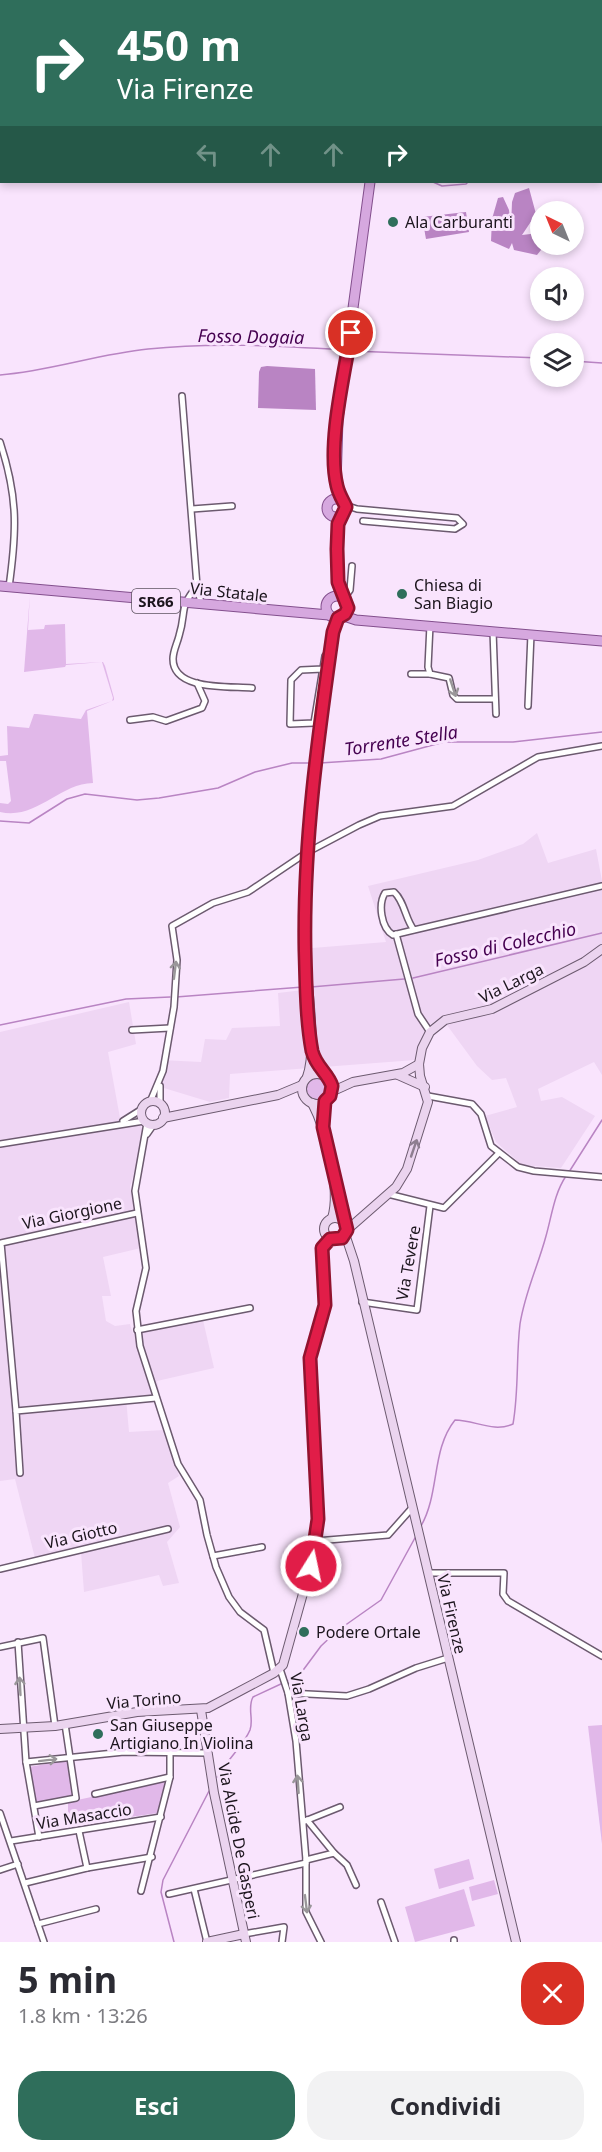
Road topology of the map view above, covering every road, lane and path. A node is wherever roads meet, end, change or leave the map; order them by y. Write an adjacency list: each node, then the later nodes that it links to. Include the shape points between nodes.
1 (370, 183): 5 (main road, via 338,419)
2 (182, 396): 6 (street)
3 (0, 442): 11 (street, via 10,472 16,516)
4 (232, 506): 6 (street)
5 (339, 508): 7 (street); 13 (main road)
6 (192, 509): 12 (street)
7 (402, 513): 9 (street); 9 (street, via 457,518 463,524 455,529)
8 (363, 521): 9 (street)
9 (401, 525)
10 (352, 566): 13 (street, via 350,590)
11 (5, 587): 14 (main road, Via Statale / SR66)
12 (195, 588): 14 (street); 15 (street)
13 (339, 597): 16 (main road); 16 (main road, SR66)
14 (183, 603): 15 (main road, Via Statale / SR66); 25 (street, via 174,664 180,676)
15 (198, 604): 16 (main road, Via Statale / SR66)
16 (336, 614): 17 (main road); 21 (street)
17 (430, 626): 18 (main road); 24 (street)
18 (493, 631): 19 (main road); 27 (street)
19 (531, 634): 20 (main road); 28 (street)
20 (602, 641)
21 (331, 649): 22 (street); 32 (street)
22 (322, 669): 22 (street, via 314,723 290,724 291,680 301,670)
23 (411, 674): 24 (street)
24 (430, 674): 27 (street, one-way to 27, via 449,678 457,699)
25 (198, 683): 26 (street); 30 (street, via 205,701 202,708 166,721 153,717)
26 (252, 688)
27 (495, 699): 29 (street)
28 (528, 706)
29 (496, 714)
30 (130, 720)
31 (602, 746): 32 (street, via 538,757 453,806 380,816)
32 (306, 853): 37 (street, one-way to 32, via 177,960 172,926 213,903 248,892); 40 (street, via 306,984)
33 (602, 886): 34 (street)
34 (414, 930): 35 (street); 35 (street, via 406,919 400,897 394,892 385,893 380,900 386,929)
35 (396, 934): 39 (street, via 418,1014)
36 (602, 949): 39 (street, Via Larga, via 492,1009 445,1020)
37 (170, 1028): 38 (street); 45 (street)
38 (132, 1030)
39 (430, 1032): 41 (street)
40 (312, 1050): 43 (street); 44 (street)
41 (419, 1064): 42 (street); 48 (street)
42 (396, 1075): 46 (street); 48 (street)
43 (307, 1077): 44 (street, via 315,1074); 47 (street)
44 (326, 1078): 46 (street); 49 (street)
45 (160, 1082): 54 (street); 56 (street)
46 (353, 1082): 49 (street)
47 (302, 1085): 50 (street); 52 (street)
48 (425, 1087): 51 (street)
49 (331, 1092): 53 (street, Via Firenze)
50 (278, 1095): 52 (street); 58 (street)
51 (429, 1096): 64 (street, via 472,1104 481,1114 486,1137); 67 (street, one-way to 51, via 406,1169)
52 (305, 1098): 55 (street, Via Firenze)
53 (325, 1101): 55 (street); 62 (street, Via Firenze)
54 (150, 1102): 56 (street); 57 (street)
55 (312, 1103): 62 (street, Via Firenze)
56 (161, 1106): 58 (street); 59 (street)
57 (142, 1109): 60 (street); 61 (street)
58 (187, 1111): 59 (street)
59 (163, 1118): 60 (street)
60 (148, 1123): 61 (street); 69 (street, via 135,1191)
61 (116, 1124): 63 (street)
62 (323, 1127): 66 (street, Via Firenze)
63 (0, 1144)
64 (499, 1153): 65 (street, via 525,1170); 68 (street, via 444,1208)
65 (602, 1177)
66 (333, 1178): 70 (street, Via Firenze); 71 (street, Via Firenze)
67 (388, 1194): 68 (street); 71 (street)
68 (430, 1206): 76 (street, Via Tevere, via 417,1310)
69 (137, 1213): 79 (street, Via Giorgione, via 1,1243); 80 (street, via 146,1268 136,1311)
70 (332, 1218): 71 (street); 72 (street, Via Firenze, via 325,1224)
71 (345, 1227): 73 (street); 75 (street, Via Firenze)
72 (324, 1232): 73 (street, Via Firenze); 74 (street, Via Larga, via 318,1249)
73 (334, 1240): 74 (street, Via Larga, via 322,1248); 75 (street, Via Firenze, via 348,1252)
74 (322, 1263): 86 (street, Via Larga, via 325,1305 310,1358)
75 (360, 1292): 76 (street, Via Firenze)
76 (362, 1302): 84 (street, Via Firenze)
77 (250, 1308): 80 (street)
78 (0, 1329): 79 (street)
79 (9, 1329): 82 (street, Via Giorgione)
80 (137, 1330): 81 (street)
81 (156, 1398): 82 (street); 88 (street, via 178,1464 200,1500)
82 (16, 1411): 83 (street, Via Giorgione)
83 (20, 1473)
84 (412, 1508): 86 (street, via 388,1535); 90 (street, Via Firenze)
85 (168, 1529): 89 (street, Via Giotto)
86 (316, 1541): 94 (street, Via Larga)
87 (262, 1547): 88 (street)
88 (213, 1556): 96 (street, via 229,1597 240,1612 264,1630)
89 (0, 1569)
90 (428, 1574): 93 (street, via 504,1574 503,1594 508,1601); 95 (street, Via Firenze)
91 (18, 1642): 92 (street); 101 (street, via 43,1638); 103 (street, one-way to 91)
92 (0, 1647)
93 (602, 1656)
94 (286, 1658): 96 (street, via 277,1662); 97 (street, Via Larga)
95 (448, 1658): 98 (street, via 405,1672 361,1693); 139 (street, Via Firenze)
96 (271, 1659): 97 (street)
97 (277, 1671): 98 (street, Via Larga); 99 (street, Via Torino)
98 (288, 1693): 114 (street, Via Larga, one-way to 98)
99 (201, 1710): 100 (street, Via Torino, via 137,1712); 105 (street, Via Alcide De Gasperi)
100 (65, 1724): 101 (street, Via Torino); 106 (street)
101 (55, 1726): 103 (street, Via Torino)
102 (0, 1729): 103 (street, Via Torino)
103 (23, 1730): 107 (street)
104 (170, 1753): 105 (street); 106 (street); 108 (street)
105 (208, 1753): 124 (street, Via Alcide De Gasperi)
106 (70, 1757): 107 (street, one-way to 106); 110 (street, via 76,1798)
107 (26, 1762): 110 (street)
108 (170, 1777): 109 (street); 113 (street)
109 (95, 1794)
110 (34, 1806): 116 (street)
111 (340, 1807): 114 (street)
112 (0, 1813): 117 (street)
113 (161, 1817): 115 (street, Via Masaccio); 119 (street)
114 (304, 1821): 118 (street); 120 (street, Via Larga)
115 (79, 1831): 116 (street, Via Masaccio); 122 (street)
116 (39, 1837): 117 (street, Via Masaccio)
117 (11, 1841): 121 (street)
118 (334, 1853): 120 (street); 126 (street, via 347,1865)
119 (152, 1857): 122 (street); 128 (street)
120 (306, 1862): 124 (street); 137 (street, Via Larga, one-way to 137, via 306,1912)
121 (18, 1864): 123 (street); 125 (street)
122 (87, 1868): 125 (street)
123 (0, 1870)
124 (231, 1879): 127 (street); 133 (street, Via Alcide De Gasperi)
125 (25, 1883): 132 (street)
126 (356, 1885)
127 (194, 1888): 129 (street); 135 (street)
128 (141, 1891)
129 (169, 1894)
130 (381, 1902): 138 (street)
131 (96, 1909): 132 (street)
132 (38, 1924): 134 (street)
133 (245, 1938): 135 (street); 136 (street, via 284,1927)
134 (44, 1942)
135 (207, 1942)
136 (282, 1942)
137 (321, 1942)
138 (395, 1942)
139 (516, 1942)

